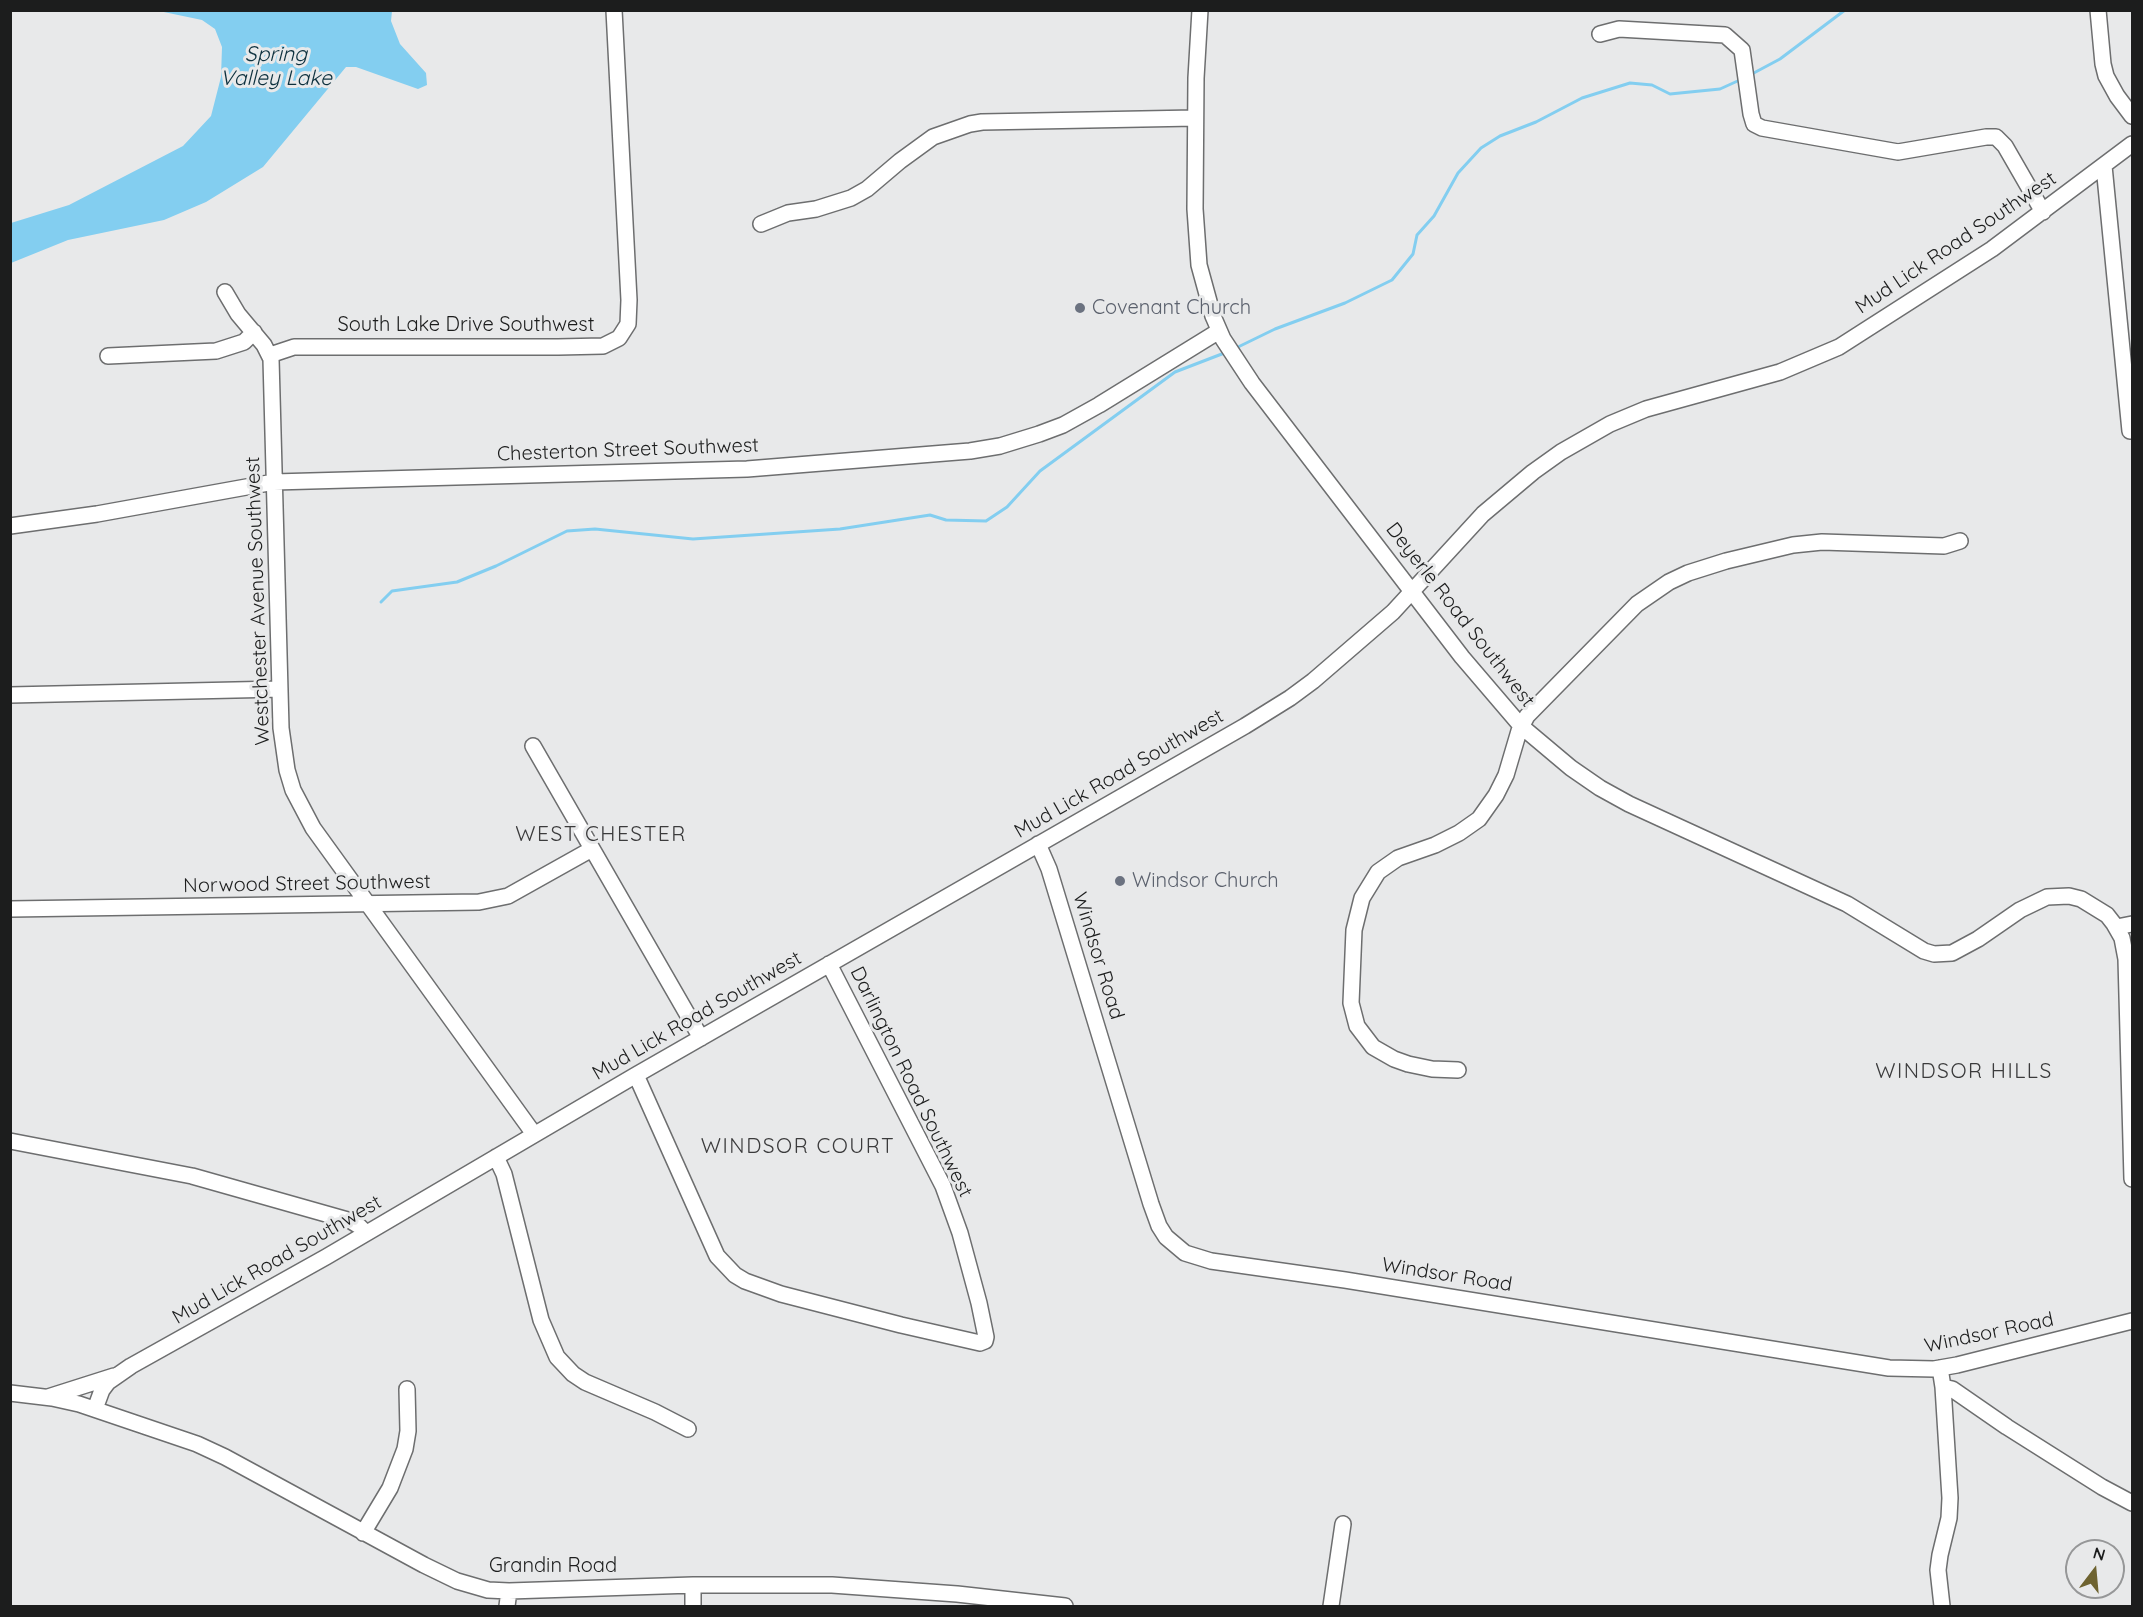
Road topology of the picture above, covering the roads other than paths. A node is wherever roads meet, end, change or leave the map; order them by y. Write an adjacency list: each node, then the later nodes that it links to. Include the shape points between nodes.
1 (614, 10): 14 (street, South Lake Drive Southwest, via 629,300 628,324 619,338 603,346 294,347)
2 (1200, 10): 6 (street, Deyerle Road Southwest)
3 (2098, 10): 5 (street, via 2106,76)
4 (1600, 34): 9 (street, via 1619,29 1725,35 1742,50 1750,114 1754,124 1762,128 1898,152 1996,137)
5 (2133, 116)
6 (1195, 118): 10 (street, via 970,124 933,137 851,198 788,213); 13 (street, Deyerle Road Southwest, via 1197,245 1203,284)
7 (2133, 144): 8 (street, Mud Lick Road Southwest)
8 (2104, 166): 9 (street, Mud Lick Road Southwest); 16 (street)
9 (2043, 212): 20 (street, Mud Lick Road Southwest, via 1957,273 1839,347 1780,372 1646,410 1610,424 1561,452 1483,514)
10 (761, 224)
11 (225, 292): 12 (street)
12 (254, 332): 14 (street); 15 (street, via 244,342 216,351)
13 (1225, 342): 17 (street, Chesterton Street Southwest, via 1063,425 1000,446 970,451 747,469); 20 (street, Deyerle Road Southwest)
14 (270, 355): 17 (street, Westchester Avenue Southwest)
15 (108, 356)
16 (2130, 432)
17 (274, 482): 18 (street, Chesterton Street Southwest); 21 (street, Westchester Avenue Southwest)
18 (10, 526)
19 (1960, 541): 23 (street, via 1944,546 1822,542 1793,545 1688,573 1637,604)
20 (1412, 591): 23 (street, Deyerle Road Southwest); 25 (street, Mud Lick Road Southwest, via 1363,639 1290,698)
21 (280, 689): 22 (street); 27 (street, Westchester Avenue Southwest, via 282,740 294,790 313,828)
22 (10, 695)
23 (1521, 726): 30 (street, Deyerle Road Southwest, via 1571,768 1629,804 1847,904 1924,951 1952,952 2047,897 2081,899 2096,906); 33 (street, via 1506,775 1485,812 1459,833 1384,866 1368,884 1356,919 1351,1004 1364,1038 1383,1053 1408,1064)
24 (533, 746): 26 (street)
25 (1038, 844): 31 (street, Mud Lick Road Southwest); 41 (street, Windsor Road, via 1049,869 1151,1204 1166,1237 1185,1253 1210,1261 1820,1358 1888,1368)
26 (592, 849): 27 (street, Norwood Street Southwest, via 496,900); 32 (street)
27 (367, 903): 28 (street, Norwood Street Southwest); 35 (street, Westchester Avenue Southwest)
28 (10, 909)
29 (2133, 924): 30 (street)
30 (2117, 927): 38 (street, via 2126,959)
31 (829, 964): 32 (street, Mud Lick Road Southwest); 34 (street, Darlington Road Southwest, via 943,1186 974,1282 985,1341 980,1343 813,1302 766,1289 735,1275 717,1256)
32 (701, 1038): 34 (street, Mud Lick Road Southwest)
33 (1458, 1070)
34 (636, 1075): 35 (street, Mud Lick Road Southwest)
35 (534, 1134): 37 (street, Mud Lick Road Southwest)
36 (10, 1141): 39 (street, via 192,1176 351,1221)
37 (496, 1157): 39 (street, Mud Lick Road Southwest); 48 (street, via 504,1174 541,1320 557,1357 585,1383)
38 (2133, 1179)
39 (366, 1233): 42 (street, Mud Lick Road Southwest)
40 (2133, 1321): 41 (street, Windsor Road)
41 (1940, 1368): 43 (street)
42 (117, 1375): 46 (street); 47 (street, Mud Lick Road Southwest, via 102,1390)
43 (1943, 1387): 49 (street); 57 (street, via 1950,1498 1938,1570)
44 (407, 1389): 51 (street, via 405,1449 390,1488)
45 (10, 1393): 46 (street, Grandin Road)
46 (47, 1397): 47 (street, Grandin Road)
47 (94, 1409): 51 (street, Grandin Road, via 197,1444)
48 (688, 1429)
49 (2133, 1503)
50 (1343, 1524): 56 (street)
51 (363, 1533): 53 (street, Grandin Road, via 457,1581)
52 (693, 1585): 53 (street, Grandin Road); 54 (street); 55 (street, Grandin Road, via 855,1587)
53 (508, 1599)
54 (693, 1606)
55 (1065, 1606)
56 (1331, 1606)
57 (1942, 1606)

